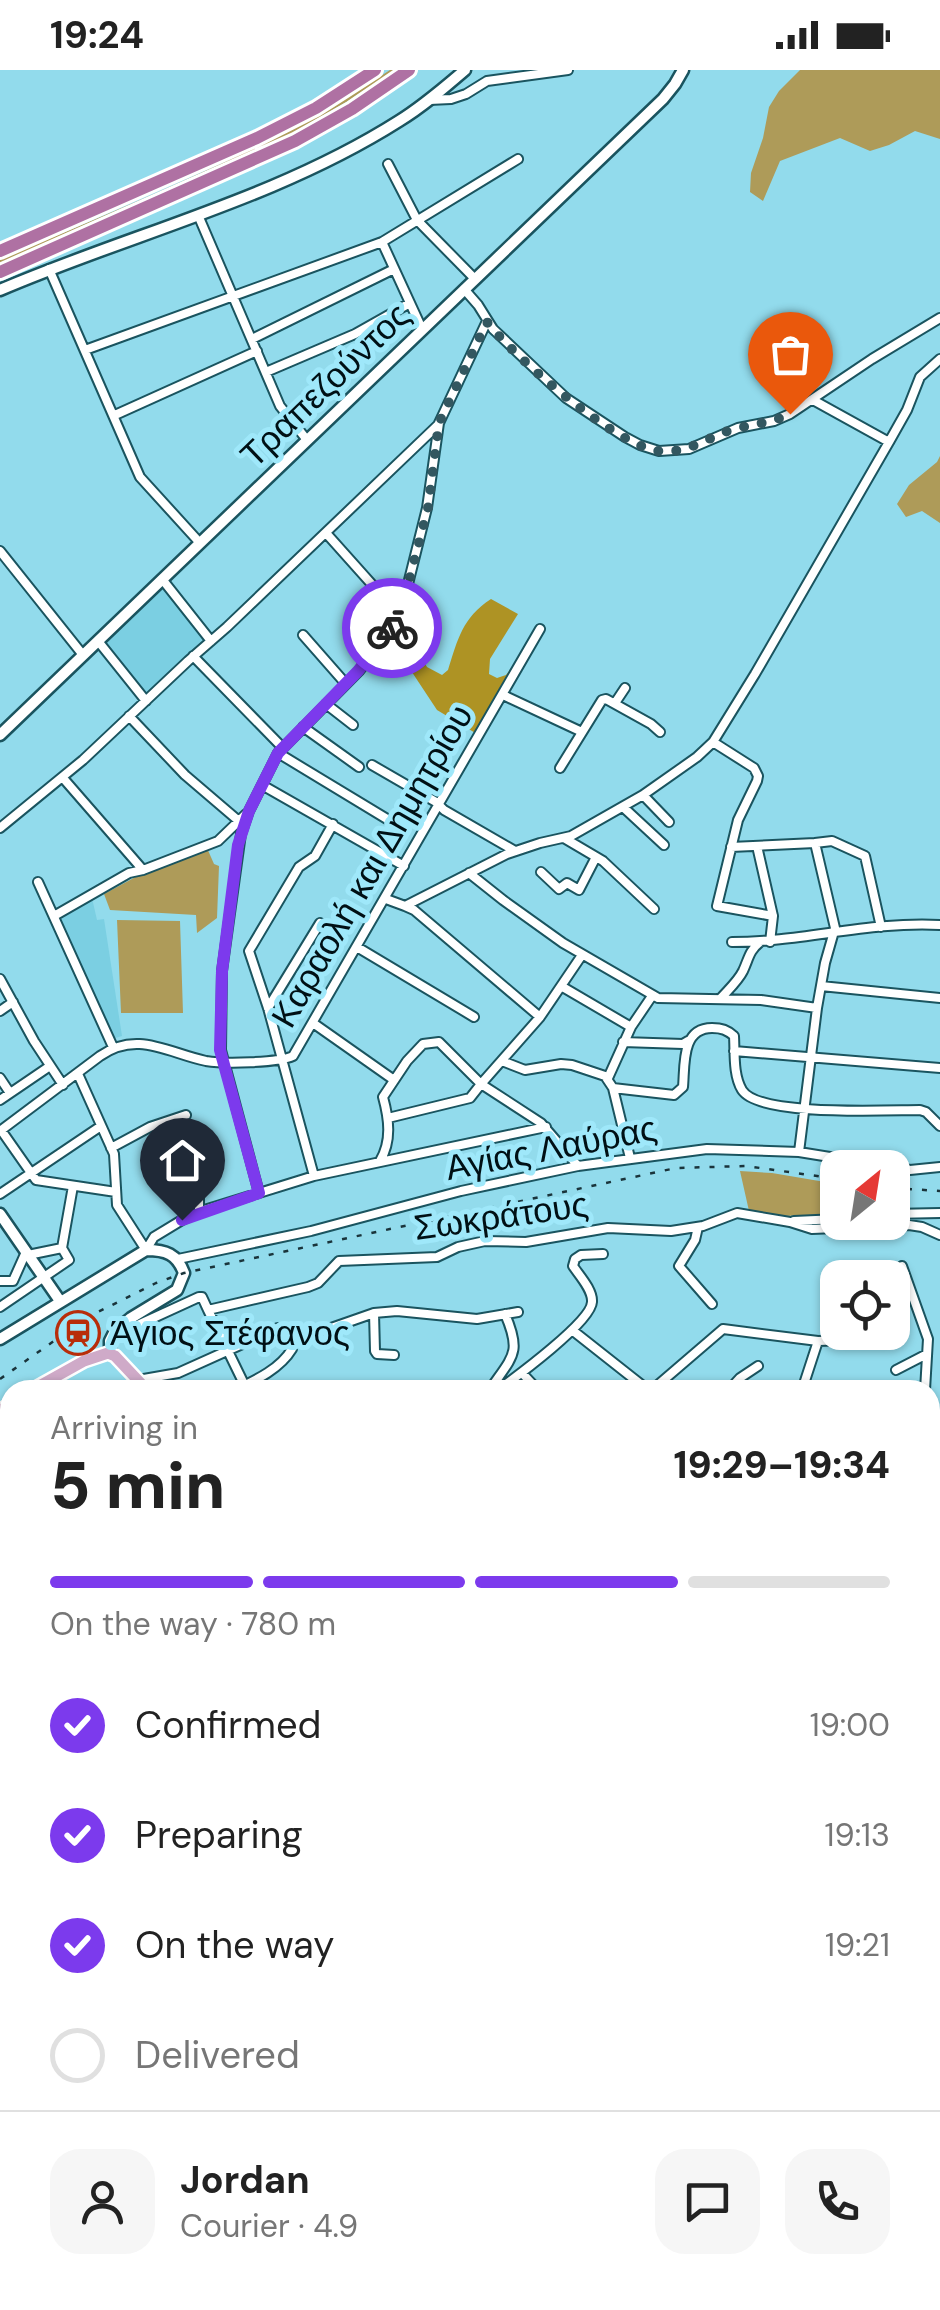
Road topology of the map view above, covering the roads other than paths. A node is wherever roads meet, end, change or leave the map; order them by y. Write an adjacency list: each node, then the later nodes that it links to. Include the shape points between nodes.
1 (375, 70): 12 (highway, via 257,138)
2 (409, 70): 15 (highway, via 295,141)
3 (465, 70): 6 (main road)
4 (568, 70): 6 (street, via 487,81 466,94)
5 (683, 70): 16 (main road, Τραπεζούντος, via 663,99)
6 (429, 100): 9 (main road, via 318,166)
7 (518, 159): 10 (street)
8 (388, 164): 10 (street)
9 (198, 215): 13 (main road); 19 (street)
10 (418, 220): 11 (street); 16 (street)
11 (382, 242): 14 (street); 19 (street)
12 (0, 251)
13 (49, 268): 18 (main road); 25 (street)
14 (394, 269): 20 (street); 24 (street)
15 (0, 272)
16 (475, 279): 17 (main road, Τραπεζούντος)
17 (464, 289): 22 (street); 23 (main road, Τραπεζούντος)
18 (0, 290)
19 (233, 296): 24 (street); 25 (street)
20 (410, 303): 23 (street); 28 (street)
21 (940, 318): 29 (street)
22 (487, 322): 29 (street, via 566,398 651,450 689,448 774,421); 31 (street)
23 (422, 330): 32 (main road, Τραπεζούντος)
24 (252, 339): 26 (street)
25 (85, 350): 30 (street)
26 (256, 350): 28 (street); 30 (street)
27 (940, 360): 33 (street, via 920,376)
28 (266, 372): 32 (street, via 280,406)
29 (813, 400): 33 (street)
30 (115, 415): 35 (street, via 140,477)
31 (439, 423): 34 (street); 45 (street, via 428,508 404,600 385,638)
32 (307, 440): 35 (main road, Τραπεζούντος)
33 (889, 442): 58 (street)
34 (326, 533): 38 (street); 42 (street)
35 (200, 543): 37 (main road, Τραπεζούντος)
36 (0, 550): 43 (street)
37 (162, 579): 41 (main road, Τραπεζούντος); 42 (street)
38 (376, 589)
39 (540, 629): 47 (street, Καραολή και Δημητρίου)
40 (302, 635): 45 (street)
41 (98, 641): 43 (main road, Τραπεζούντος); 48 (street)
42 (211, 641): 44 (street)
43 (83, 655): 55 (main road, Τραπεζούντος)
44 (193, 656): 48 (street); 59 (street)
45 (346, 684): 50 (street)
46 (625, 688): 49 (street)
47 (503, 695): 56 (street); 66 (street, Καραολή και Δημητρίου)
48 (146, 700): 52 (street)
49 (615, 703): 56 (street, via 602,700); 57 (street)
50 (326, 704): 53 (street); 54 (street)
51 (0, 716): 55 (street)
52 (129, 716): 63 (street); 70 (street)
53 (353, 726)
54 (303, 727): 59 (street); 61 (street)
55 (3, 732)
56 (582, 732): 62 (street)
57 (660, 732)
58 (713, 742): 65 (street); 78 (street, via 758,776)
59 (280, 750): 64 (street); 69 (street)
60 (372, 765): 66 (street)
61 (359, 767)
62 (560, 768)
63 (63, 778): 73 (street); 82 (street)
64 (262, 785): 68 (street); 72 (street)
65 (643, 795): 67 (street); 71 (street)
66 (439, 806): 79 (street); 81 (street, Καραολή και Δημητρίου)
67 (623, 806): 74 (street); 76 (street)
68 (249, 811): 70 (street); 120 (street, via 238,845 222,971)
69 (386, 819)
70 (240, 822): 82 (street, via 218,841)
71 (670, 822)
72 (333, 824): 81 (street); 106 (street, via 250,948)
73 (0, 828)
74 (564, 838): 79 (street); 80 (street)
75 (814, 843): 77 (street); 93 (street, via 832,841 864,856); 94 (street)
76 (664, 845)
77 (757, 846): 78 (street); 90 (street)
78 (732, 847): 90 (street, via 717,906)
79 (516, 852): 84 (street)
80 (596, 857): 83 (street, via 579,890 568,883 560,890); 88 (street)
81 (404, 866): 86 (street, Καραολή και Δημητρίου)
82 (143, 870): 89 (street)
83 (541, 872)
84 (469, 873): 87 (street); 98 (street)
85 (38, 882): 89 (street)
86 (386, 899): 87 (street); 97 (street, Καραολή και Δημητρίου)
87 (405, 906): 110 (street)
88 (654, 909)
89 (54, 916): 115 (street)
90 (773, 916): 96 (street)
91 (320, 922): 106 (street)
92 (940, 925): 93 (street)
93 (881, 927): 94 (street)
94 (834, 932): 96 (street); 101 (street)
95 (732, 942): 96 (street)
96 (765, 942): 103 (street, via 749,950 746,966)
97 (358, 948): 109 (street); 111 (street, Καραολή και Δημητρίου)
98 (582, 955): 100 (street); 102 (street)
99 (0, 979): 105 (street)
100 (561, 986): 110 (street); 112 (street)
101 (821, 986): 104 (street); 107 (street)
102 (655, 997): 103 (street); 112 (street)
103 (721, 998): 107 (street)
104 (940, 998)
105 (13, 1002): 108 (street); 121 (street)
106 (268, 1008): 118 (street)
107 (817, 1008): 117 (street)
108 (0, 1010)
109 (474, 1017)
110 (540, 1017): 119 (street)
111 (313, 1023): 118 (street, Καραολή και Δημητρίου, via 293,1056); 126 (street)
112 (631, 1027): 114 (street)
113 (691, 1038): 114 (street, via 683,1044); 116 (street, via 702,1029 726,1030 734,1036); 129 (street, via 678,1094)
114 (624, 1042): 125 (street)
115 (113, 1047): 120 (street, Καραολή και Δημητρίου, via 153,1046); 123 (street)
116 (734, 1051): 117 (street); 132 (street, via 741,1089 750,1099)
117 (812, 1058): 122 (street); 132 (street)
118 (282, 1060): 120 (street, Καραολή και Δημητρίου); 147 (street)
119 (502, 1061): 125 (street, via 525,1070 572,1065); 127 (street)
120 (222, 1062): 150 (street)
121 (50, 1066): 128 (street); 130 (street)
122 (940, 1068)
123 (78, 1074): 128 (street); 135 (street)
124 (0, 1078): 130 (street)
125 (608, 1078): 129 (street)
126 (394, 1080): 127 (street, via 424,1044 439,1042); 134 (street, via 383,1097)
127 (481, 1084): 134 (street, via 470,1098); 137 (street)
128 (63, 1085): 138 (street)
129 (614, 1088): 142 (street)
130 (10, 1092): 131 (street)
131 (0, 1100)
132 (806, 1109): 136 (street, via 920,1110); 141 (street)
133 (186, 1116): 139 (street)
134 (388, 1118): 143 (street)
135 (101, 1126): 139 (street); 146 (street)
136 (940, 1126)
137 (546, 1128): 143 (street); 144 (street)
138 (0, 1131): 146 (street)
139 (111, 1148): 149 (street)
140 (184, 1150): 152 (street)
141 (800, 1152): 142 (street, Αγίας Λαύρας, via 707,1148); 145 (street, Αγίας Λαύρας, via 910,1170)
142 (630, 1158): 144 (street, Αγίας Λαύρας)
143 (380, 1161): 147 (street)
144 (578, 1166): 164 (street, Αγίας Λαύρας)
145 (940, 1166)
146 (31, 1175): 148 (street); 151 (street)
147 (314, 1176): 150 (street)
148 (73, 1186): 149 (street); 160 (street)
149 (116, 1192): 161 (street, via 118,1208)
150 (259, 1193): 152 (street)
151 (0, 1194)
152 (199, 1213): 161 (street, via 154,1237)
153 (0, 1214): 162 (main road)
154 (910, 1214): 155 (street)
155 (940, 1214)
156 (820, 1220): 157 (street)
157 (790, 1222): 158 (street, Σωκράτους, via 736,1214); 159 (street, Σωκράτους, via 812,1229 909,1225)
158 (698, 1227): 171 (street, via 679,1266); 173 (street, Σωκράτους, via 608,1228 526,1242 485,1241 437,1258 339,1262 308,1287)
159 (940, 1235)
160 (62, 1248): 162 (street); 165 (street, via 68,1260)
161 (146, 1250): 164 (main road); 170 (main road)
162 (27, 1254): 165 (main road); 167 (street)
163 (603, 1254): 179 (street, via 575,1259 592,1303)
164 (178, 1259): 177 (main road, via 184,1272 179,1288)
165 (44, 1277): 169 (street); 170 (main road)
166 (0, 1281): 167 (street)
167 (13, 1281): 169 (street)
168 (910, 1288): 184 (street)
169 (21, 1292): 172 (street)
170 (60, 1301): 180 (main road)
171 (712, 1304)
172 (0, 1307)
173 (208, 1310): 177 (street, Σωκράτους, via 199,1297); 182 (street)
174 (518, 1312): 176 (street)
175 (374, 1314): 176 (street); 185 (street, via 374,1350); 193 (street, via 291,1342 286,1358)
176 (505, 1314): 194 (street, via 515,1348)
177 (118, 1328): 183 (main road)
178 (278, 1328): 182 (street)
179 (572, 1330): 188 (street); 197 (street)
180 (0, 1339)
181 (818, 1341): 198 (street, via 724,1329); 200 (street)
182 (228, 1350): 191 (street); 192 (street)
183 (110, 1353): 189 (main road); 190 (main road)
184 (927, 1354): 187 (street); 201 (street)
185 (394, 1355)
186 (758, 1366): 199 (street)
187 (896, 1370)
188 (522, 1373): 195 (street); 196 (street)
189 (50, 1380)
190 (137, 1380)
191 (160, 1380)
192 (242, 1380)
193 (256, 1380)
194 (498, 1380)
195 (511, 1380)
196 (529, 1380)
197 (637, 1380)
198 (662, 1380)
199 (738, 1380)
200 (805, 1380)
201 (926, 1380)

